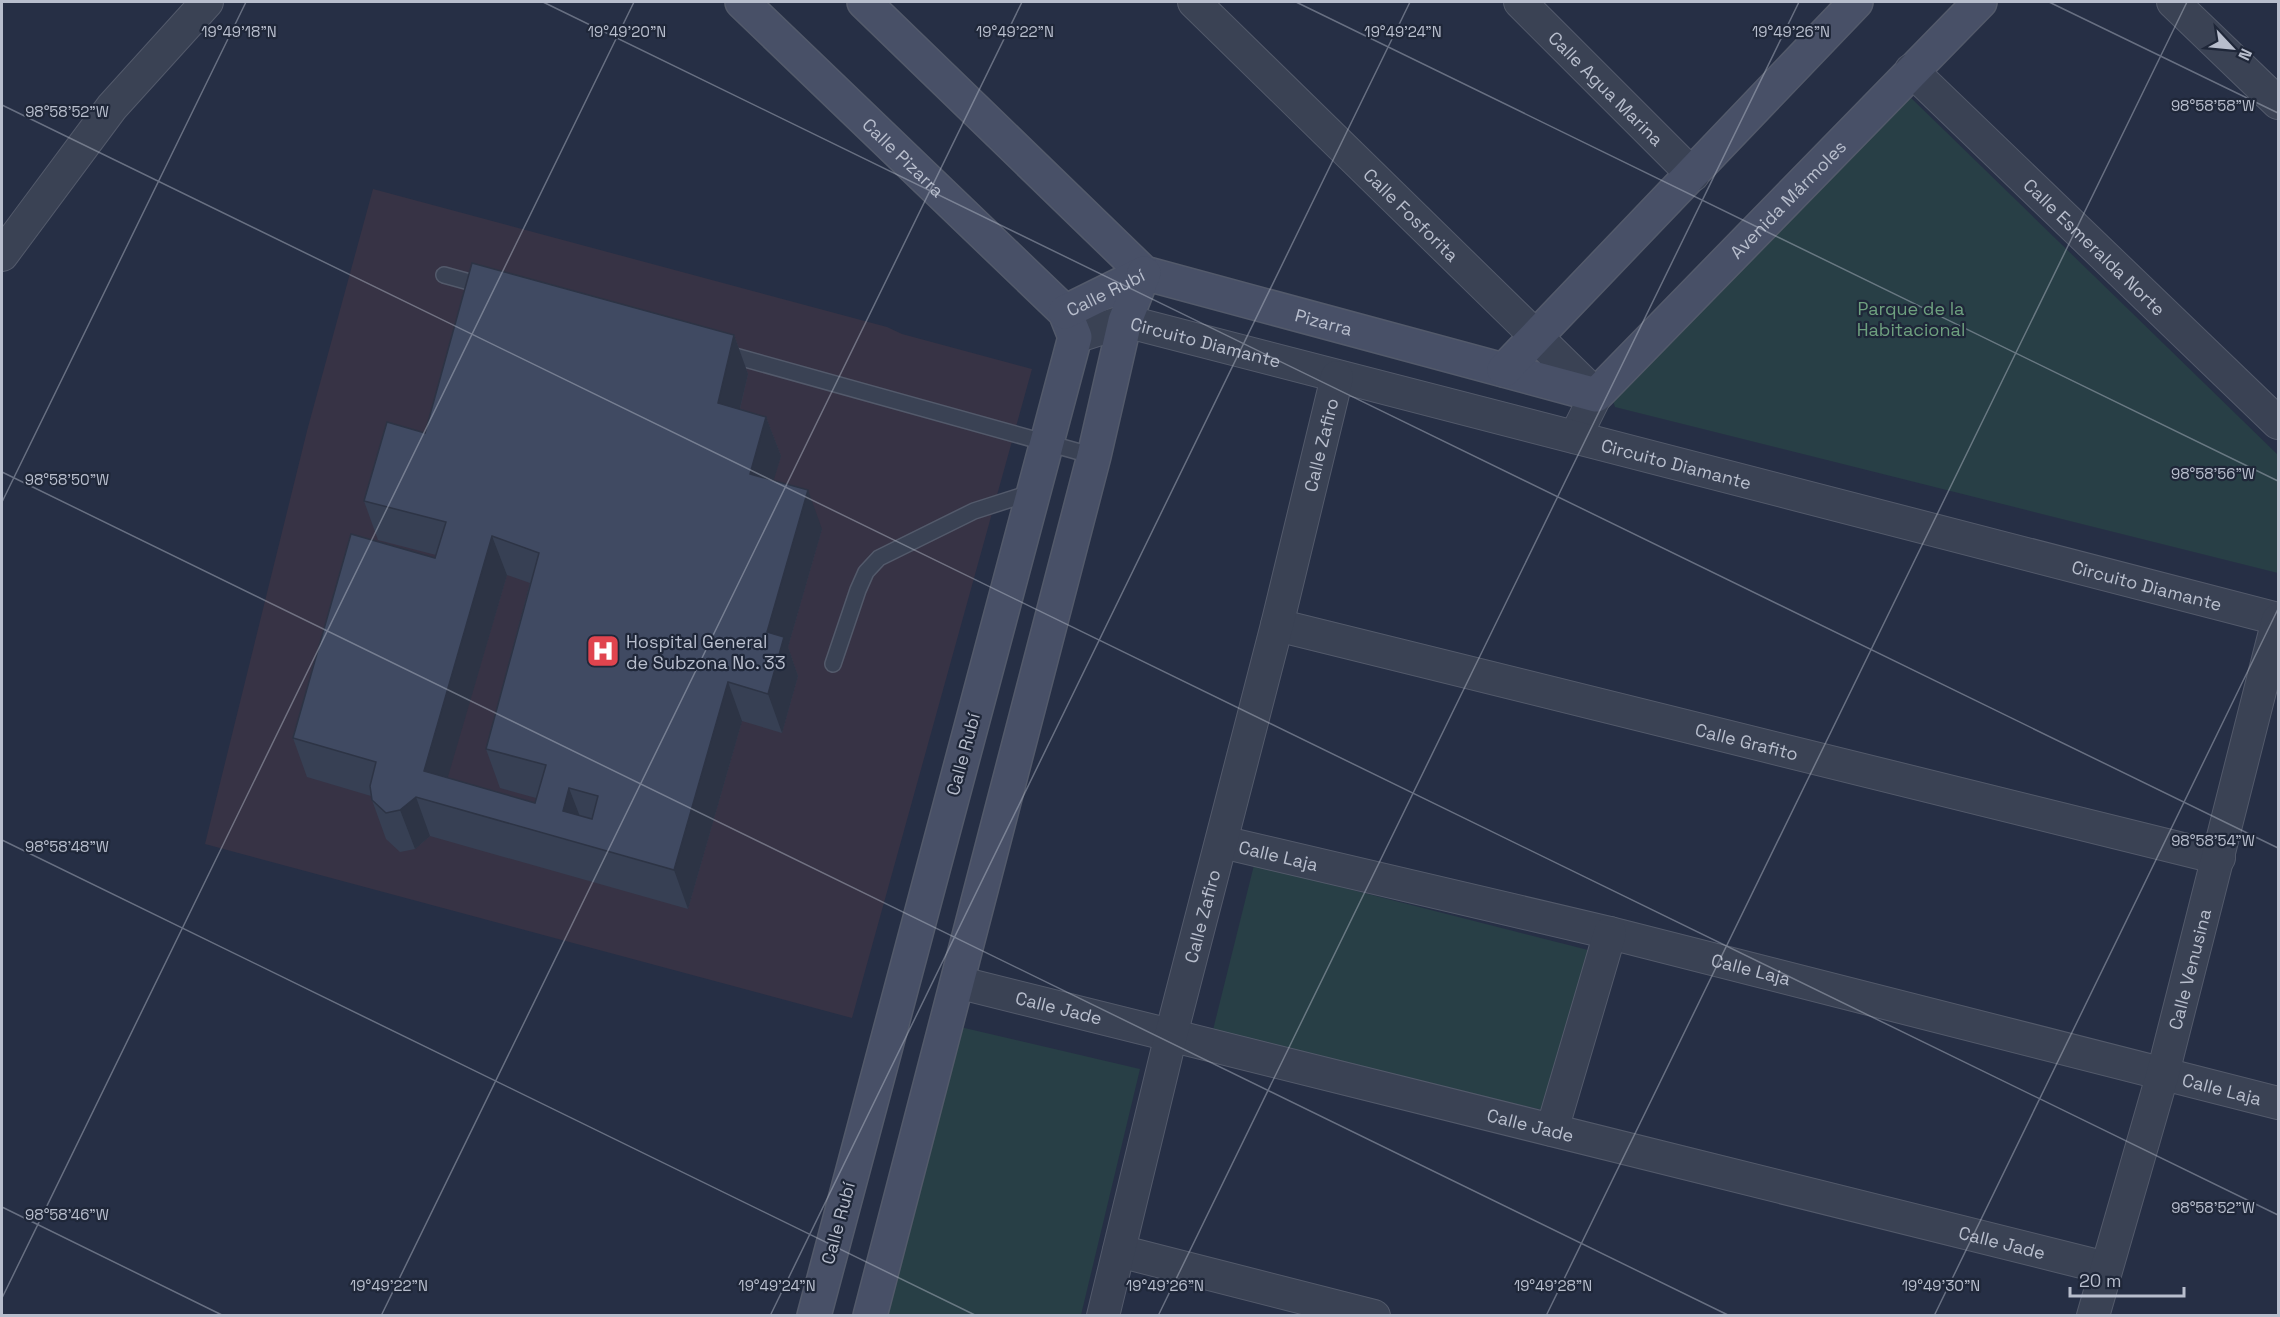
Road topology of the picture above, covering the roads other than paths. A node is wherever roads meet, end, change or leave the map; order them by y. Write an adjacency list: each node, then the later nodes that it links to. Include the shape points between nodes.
1 (207, 2): 12 (street, via 112,106)
2 (742, 2): 17 (street, Calle Pizarra)
3 (864, 2): 13 (street)
4 (1194, 2): 18 (street, Calle Fosforita)
5 (1520, 2): 11 (street, Calle Agua Marina)
6 (1980, 2): 9 (street, Avenida Mármoles)
7 (2173, 2): 10 (street)
8 (1850, 4): 11 (street)
9 (1911, 70): 22 (street, Avenida Mármoles); 23 (street, Calle Esmeralda Norte)
10 (2278, 103)
11 (1693, 175): 18 (street)
12 (2, 255)
13 (1144, 273): 16 (street, Calle Rubí); 17 (street, Calle Rubí); 20 (street, Pizarra)
14 (444, 275): 15 (lane)
15 (501, 291)
16 (1125, 321): 17 (street, Circuito Diamante); 21 (street, Circuito Diamante); 26 (street, Calle Rubí)
17 (1070, 324): 25 (street, Calle Rubí)
18 (1535, 337): 20 (street); 22 (street, Calle Fosforita)
19 (705, 348): 25 (lane)
20 (1504, 370): 22 (street, Pizarra)
21 (1337, 377): 24 (street, Circuito Diamante); 29 (street, Calle Zafiro)
22 (1596, 395): 24 (street)
23 (2278, 423)
24 (1575, 437): 28 (street, Circuito Diamante)
25 (1047, 443): 26 (lane); 27 (street, Calle Rubí)
26 (1094, 456): 34 (street, Calle Rubí)
27 (1033, 492): 30 (lane, via 974,511 879,558 866,572 858,590); 41 (street, Calle Rubí)
28 (2278, 620): 32 (street, Calle Venusina)
29 (1277, 624): 31 (street, Calle Zafiro); 32 (street, Calle Grafito)
30 (833, 664)
31 (1222, 842): 33 (street, Calle Laja); 35 (street, Calle Zafiro)
32 (2219, 858): 36 (street, Calle Venusina)
33 (1610, 933): 36 (street, Calle Laja); 38 (street)
34 (957, 981): 35 (street, Calle Jade); 42 (street, Calle Rubí)
35 (1171, 1035): 38 (street, Calle Jade); 39 (street, Calle Zafiro)
36 (2163, 1073): 37 (street, Calle Laja); 40 (street, Calle Venusina)
37 (2278, 1103)
38 (1552, 1130): 40 (street, Calle Jade)
39 (1119, 1251): 43 (street, Calle Zafiro); 44 (street)
40 (2106, 1268): 45 (street, Calle Venusina)
41 (814, 1316)
42 (870, 1316)
43 (1103, 1316)
44 (1374, 1316)
45 (2093, 1316)

